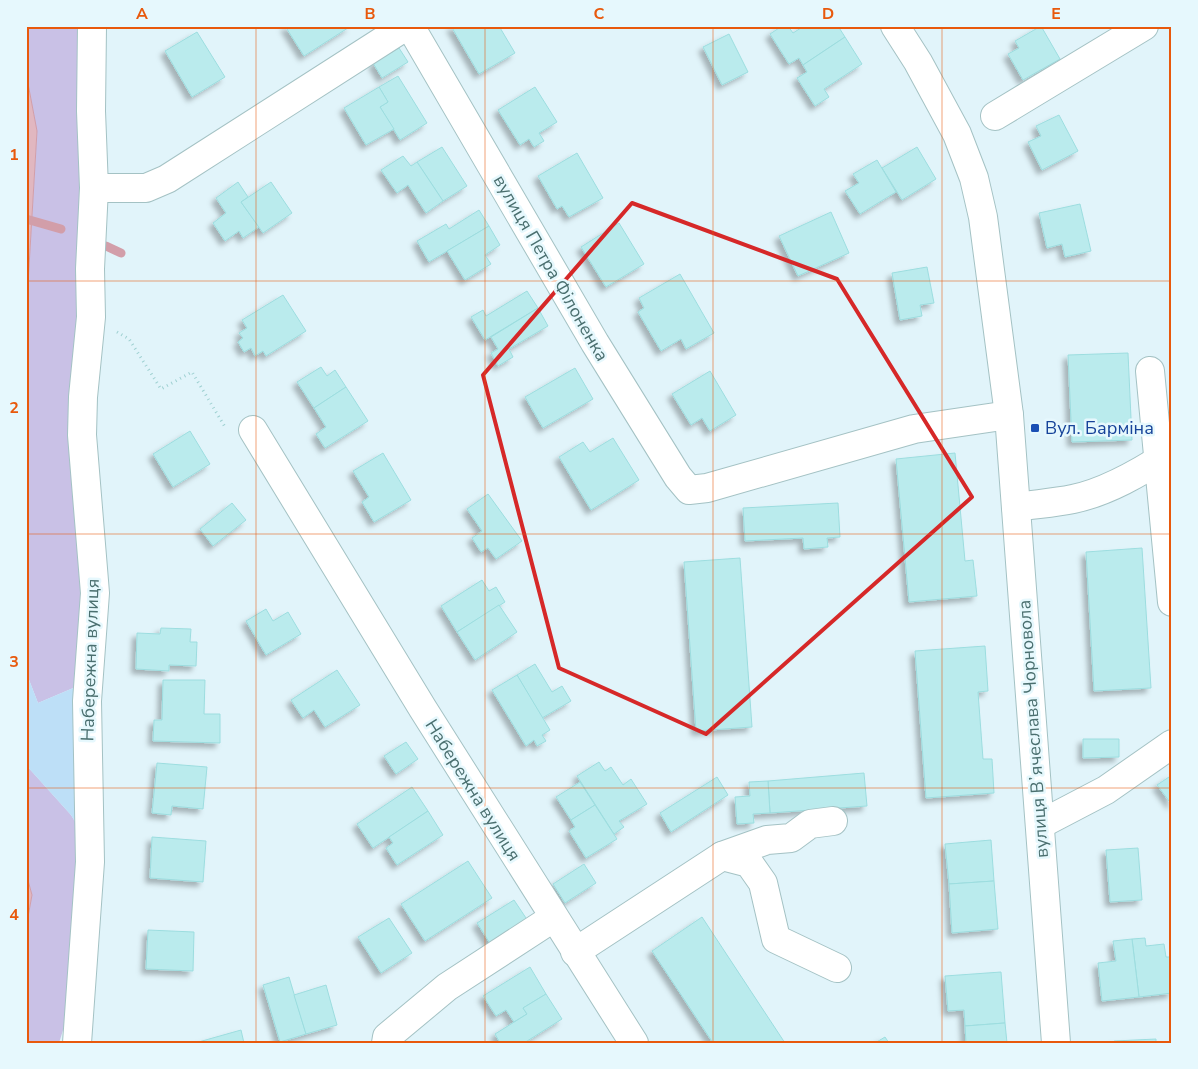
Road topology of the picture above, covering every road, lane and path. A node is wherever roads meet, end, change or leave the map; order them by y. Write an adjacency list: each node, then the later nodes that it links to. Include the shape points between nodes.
1 (92, 26): 6 (street)
2 (408, 26): 6 (street, вулиця Петра Філоненка, via 167,179 146,188); 9 (street, вулиця Петра Філоненка, via 595,343 689,490 707,488 914,429)
3 (895, 26): 9 (street, вулиця Вʼячеслава Чорновола, via 938,96 974,178 983,217)
4 (1144, 26): 5 (street)
5 (995, 116)
6 (94, 188): 7 (street, Набережна вулиця)
7 (91, 318): 10 (path, via 129,339 161,389 192,372 224,427); 22 (street, Набережна вулиця, via 82,436 95,593 87,701 90,862)
8 (1150, 371): 11 (street)
9 (1009, 415): 12 (street, вулиця Вʼячеслава Чорновола)
10 (253, 430): 18 (street, Набережна вулиця)
11 (1165, 457): 12 (street, via 1097,492 1074,499); 13 (street)
12 (1016, 507): 16 (street, вулиця Вʼячеслава Чорновола)
13 (1172, 602)
14 (1172, 744): 16 (street, via 1106,790)
15 (833, 821): 17 (street, via 810,824 791,838 767,840)
16 (1041, 824): 24 (street, вулиця Вʼячеслава Чорновола)
17 (722, 856): 19 (street); 20 (street, via 749,863 763,883 776,939)
18 (553, 918): 19 (street, Набережна вулиця); 21 (street, via 446,987)
19 (575, 952): 23 (street, Набережна вулиця)
20 (837, 968)
21 (384, 1042)
22 (77, 1043)
23 (634, 1043)
24 (1056, 1043)

